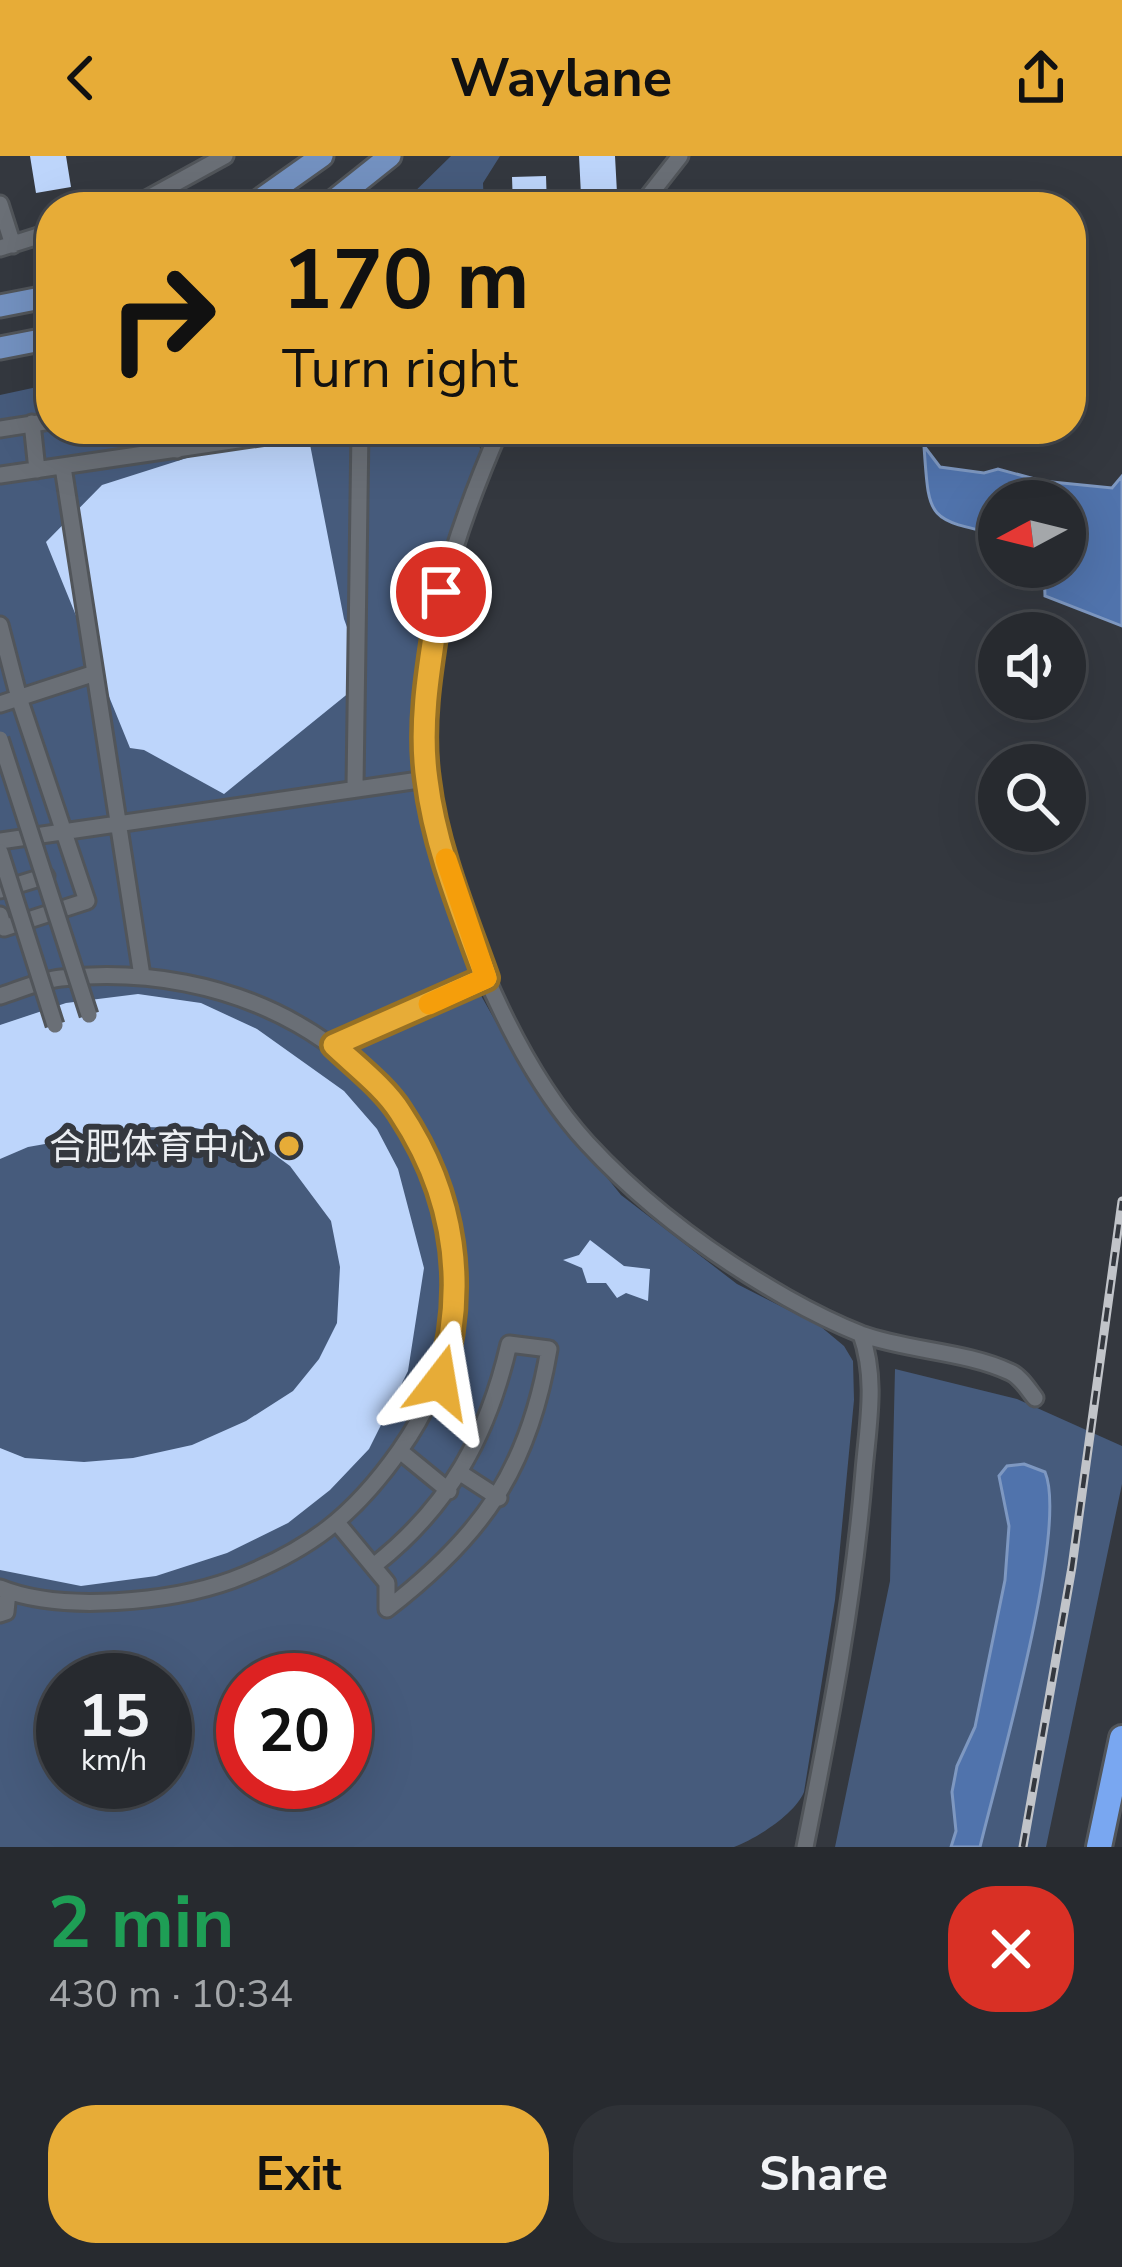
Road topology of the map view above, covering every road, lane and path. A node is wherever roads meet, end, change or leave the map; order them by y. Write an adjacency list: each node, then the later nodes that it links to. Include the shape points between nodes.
1 (225, 156): 5 (street)
2 (322, 156): 6 (main road)
3 (390, 156): 7 (main road)
4 (680, 156): 8 (street)
5 (159, 192)
6 (271, 192)
7 (345, 192)
8 (652, 192)
9 (0, 204): 11 (street)
10 (36, 237): 11 (street)
11 (6, 246)
12 (36, 299): 13 (main road)
13 (0, 306)
14 (36, 341): 15 (main road)
15 (0, 348)
16 (36, 423): 17 (street)
17 (32, 424): 18 (street); 25 (street)
18 (0, 429)
19 (176, 444): 23 (street)
20 (216, 444): 23 (street)
21 (360, 444): 33 (street)
22 (493, 444): 32 (street, via 441,592 426,695)
23 (177, 450): 24 (street)
24 (63, 467): 25 (street); 28 (street)
25 (37, 470): 26 (street)
26 (0, 475)
27 (0, 625): 29 (street)
28 (95, 673): 29 (street); 34 (street)
29 (19, 698): 30 (street); 35 (street)
30 (0, 704)
31 (0, 739): 38 (street, bridge)
32 (426, 779): 33 (street); 45 (street)
33 (355, 786): 34 (street)
34 (118, 820): 35 (street); 44 (street)
35 (64, 830): 36 (street); 40 (street, via 87,901 4,928)
36 (0, 841)
37 (0, 852): 39 (street, bridge)
38 (46, 876): 39 (street, bridge); 41 (street, bridge)
39 (6, 888): 42 (street, bridge)
40 (0, 915)
41 (60, 917): 42 (street, bridge); 47 (street, bridge)
42 (26, 929): 43 (street); 48 (street, bridge)
43 (0, 935)
44 (142, 976): 46 (street, via 58,978); 49 (street, via 258,1004)
45 (486, 978): 49 (street); 50 (street, via 585,1141 727,1262)
46 (0, 996)
47 (89, 1016)
48 (56, 1025)
49 (334, 1045): 52 (street, via 398,1108 432,1170 450,1235 454,1331 440,1382)
50 (861, 1334): 51 (street, via 1013,1373); 61 (street, via 873,1367 860,1518)
51 (1035, 1397)
52 (400, 1451): 54 (street); 56 (street)
53 (462, 1474): 54 (street); 55 (street); 55 (street, via 498,1393 509,1344 549,1349 524,1449)
54 (449, 1491): 57 (street)
55 (500, 1498): 57 (street, via 435,1572 386,1609 387,1582)
56 (339, 1525): 57 (street); 58 (street, via 274,1564 151,1601)
57 (376, 1564)
58 (4, 1590): 59 (street)
59 (0, 1614)
60 (1122, 1738): 62 (highway)
61 (805, 1847)
62 (1099, 1847)

